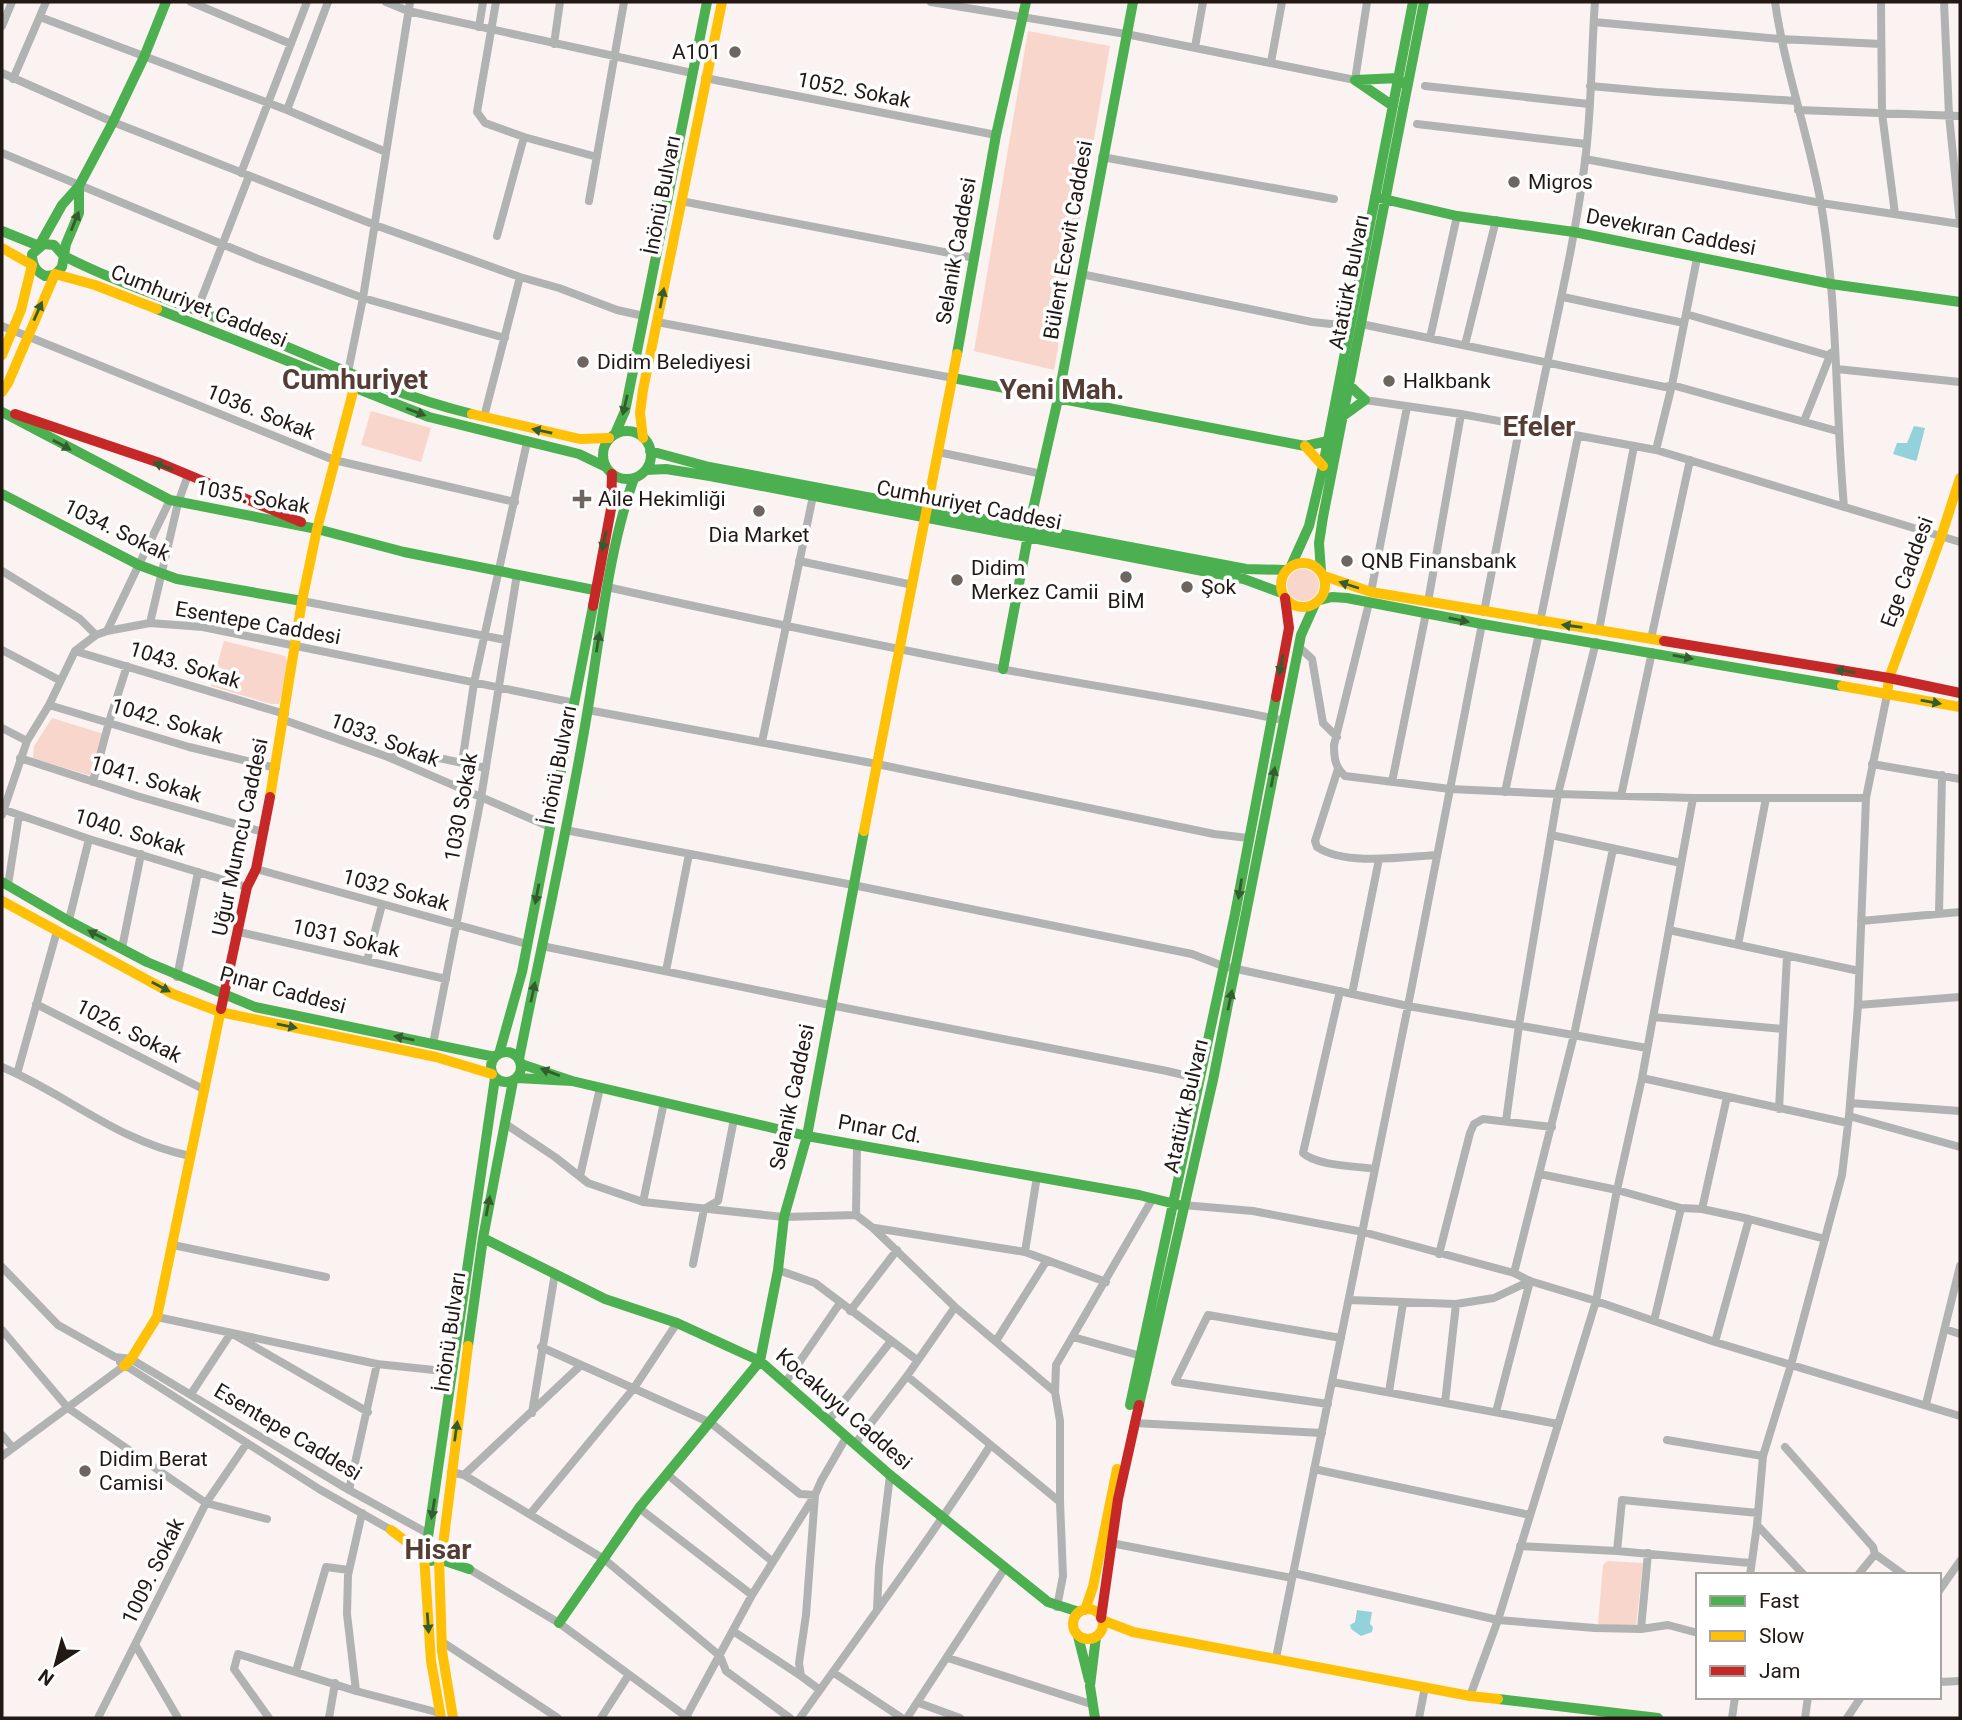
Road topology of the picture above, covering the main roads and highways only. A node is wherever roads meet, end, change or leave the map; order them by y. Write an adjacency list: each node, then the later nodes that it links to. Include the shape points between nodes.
1 (166, 2): 11 (main road, via 144,57)
2 (707, 2): 30 (main road, İnönü Bulvarı, one-way to 30, via 625,411)
3 (722, 2): 31 (main road, İnönü Bulvarı, one-way to 3, via 643,390)
4 (1026, 2): 23 (main road, Selanik Caddesi, via 996,135)
5 (1133, 2): 27 (main road, Bülent Ecevit Caddesi)
6 (1413, 2): 8 (main road, Atatürk Bulvarı)
7 (1424, 2): 9 (main road, Atatürk Bulvarı)
8 (1398, 78): 9 (main road); 10 (main road, Atatürk Bulvarı); 10 (main road, via 1355,80)
9 (1406, 88): 12 (main road, Atatürk Bulvarı)
10 (1393, 106): 12 (main road, Atatürk Bulvarı)
11 (79, 186): 14 (main road, via 62,205); 16 (main road, one-way to 11, via 79,211)
12 (1380, 197): 19 (main road, Devekıran Caddesi, via 1457,216 1574,232 1831,284); 20 (main road, Atatürk Bulvarı)
13 (2, 231): 14 (main road)
14 (39, 246): 16 (main road, via 54,245); 17 (main road, via 32,254)
15 (2, 248): 17 (main road)
16 (64, 256): 18 (main road, via 63,267); 30 (main road, Cumhuriyet Caddesi, one-way to 16, via 580,439 427,403)
17 (32, 265): 18 (main road, via 44,276); 21 (main road, via 28,289)
18 (55, 274): 25 (main road, Cumhuriyet Caddesi, via 95,285); 26 (main road, one-way to 18)
19 (1960, 302)
20 (1356, 325): 24 (main road, Atatürk Bulvarı); 32 (main road, Atatürk Bulvarı)
21 (7, 329): 22 (main road)
22 (2, 355)
23 (953, 378): 27 (main road); 41 (main road, Selanik Caddesi)
24 (1349, 385): 29 (main road, Atatürk Bulvarı); 29 (main road, via 1365,400)
25 (354, 388): 36 (main road, Cumhuriyet Caddesi, one-way to 36, via 429,417 579,454); 42 (main road, Uğur Mumcu Caddesi)
26 (2, 392)
27 (1058, 400): 33 (main road); 43 (main road, Bülent Ecevit Caddesi)
28 (2, 411): 42 (main road, 1035. Sokak, one-way to 28, via 248,497 67,430); 42 (main road, 1035. Sokak, one-way to 42, via 174,501)
29 (1343, 416): 45 (main road, Atatürk Bulvarı, via 1322,517)
30 (612, 436): 31 (main road, via 627,431); 36 (main road, via 603,452)
31 (643, 438): 34 (main road)
32 (1328, 440): 33 (main road); 35 (main road, Atatürk Bulvarı)
33 (1305, 446): 35 (main road)
34 (650, 451): 37 (main road); 41 (main road, Cumhuriyet Caddesi)
35 (1322, 466): 44 (main road, Atatürk Bulvarı, via 1309,526)
36 (609, 470): 38 (main road); 46 (main road, İnönü Bulvarı, one-way to 46, via 611,509)
37 (646, 470): 38 (main road); 41 (main road, Cumhuriyet Caddesi, via 666,469)
38 (634, 478): 60 (main road, İnönü Bulvarı, one-way to 38, via 621,512)
39 (1960, 478): 55 (main road, Ege Caddesi)
40 (2, 494): 49 (main road, 1034. Sokak, via 161,574)
41 (927, 512): 43 (main road, Cumhuriyet Caddesi); 72 (main road, Selanik Caddesi)
42 (317, 528): 46 (main road, via 404,552); 49 (main road, Uğur Mumcu Caddesi)
43 (1029, 531): 44 (main road, Cumhuriyet Caddesi, via 1246,569); 47 (main road, Cumhuriyet Caddesi, via 1244,579); 54 (main road, Bülent Ecevit Caddesi)
44 (1288, 568): 45 (main road, via 1303,562); 47 (main road, via 1281,581)
45 (1322, 574): 48 (main road, one-way to 45); 50 (main road, via 1325,589)
46 (594, 590): 58 (main road, İnönü Bulvarı)
47 (1283, 595): 50 (main road, via 1299,607); 73 (main road, Atatürk Bulvarı, one-way to 73, via 1289,628)
48 (1370, 597): 50 (main road, via 1332,597); 51 (main road)
49 (302, 601): 65 (main road, Uğur Mumcu Caddesi, via 276,768)
50 (1317, 602): 73 (main road, Atatürk Bulvarı, one-way to 50, via 1236,969 1298,648)
51 (1427, 608): 52 (main road, via 1484,612); 52 (main road, one-way to 52, via 1482,624)
52 (1539, 627): 53 (main road)
53 (1597, 636): 55 (main road, one-way to 53, via 1651,639); 57 (main road, one-way to 57, via 1652,652)
54 (1003, 669)
55 (1889, 678): 56 (main road); 57 (main road, Ege Caddesi)
56 (1960, 692)
57 (1887, 695): 59 (main road, one-way to 59)
58 (575, 704): 60 (main road); 61 (main road, İnönü Bulvarı)
59 (1960, 707)
60 (588, 710): 62 (main road, İnönü Bulvarı)
61 (550, 827): 62 (main road); 67 (main road, İnönü Bulvarı, one-way to 67, via 522,972)
62 (565, 830): 68 (main road, İnönü Bulvarı, one-way to 62)
63 (4, 885): 65 (main road, Pınar Caddesi, one-way to 63, via 177,977)
64 (2, 901): 66 (main road, Pınar Caddesi, one-way to 66, via 173,993)
65 (225, 997): 66 (main road, Uğur Mumcu Caddesi); 67 (main road, Pınar Caddesi, one-way to 65)
66 (220, 1012): 69 (main road, Pınar Caddesi, one-way to 69, via 436,1057); 76 (main road, Uğur Mumcu Caddesi, via 157,1317)
67 (497, 1056): 68 (main road, via 512,1053); 69 (main road, via 491,1065)
68 (520, 1061): 70 (main road); 71 (main road, one-way to 68)
69 (493, 1076): 70 (main road, via 503,1083); 78 (main road, İnönü Bulvarı, one-way to 78)
70 (515, 1079): 71 (main road); 74 (main road, İnönü Bulvarı, one-way to 70)
71 (572, 1081): 72 (main road, Pınar Cd.)
72 (807, 1136): 73 (main road, Pınar Cd.); 75 (main road, Selanik Caddesi, via 784,1217)
73 (1178, 1205): 82 (main road, Atatürk Bulvarı, via 1093,1587); 83 (main road, Atatürk Bulvarı, via 1111,1543)
74 (483, 1237): 75 (main road, Kocakuyu Caddesi, via 605,1299 677,1322); 79 (main road, İnönü Bulvarı, one-way to 74)
75 (760, 1361): 81 (main road, Kocakuyu Caddesi, via 890,1475); 84 (main road, Selanik Caddesi, via 639,1508)
76 (127, 1362)
77 (391, 1530): 78 (main road)
78 (427, 1544): 79 (main road, via 436,1543); 79 (main road, via 430,1561); 90 (main road, İnönü Bulvarı, one-way to 90, via 431,1661)
79 (440, 1553): 80 (main road); 91 (main road, İnönü Bulvarı, via 441,1641)
80 (469, 1569)
81 (1057, 1607): 82 (main road, Kocakuyu Caddesi); 85 (main road)
82 (1082, 1611): 83 (main road, via 1095,1611); 85 (main road, via 1074,1618)
83 (1102, 1619): 86 (main road); 87 (main road)
84 (559, 1623)
85 (1076, 1631): 87 (main road, via 1085,1639); 88 (main road)
86 (1133, 1632): 87 (main road); 89 (main road)
87 (1098, 1634): 88 (main road)
88 (1090, 1686): 92 (main road)
89 (1595, 1715): 93 (main road)
90 (440, 1716)
91 (453, 1718)
92 (1095, 1718)
93 (1657, 1718)

